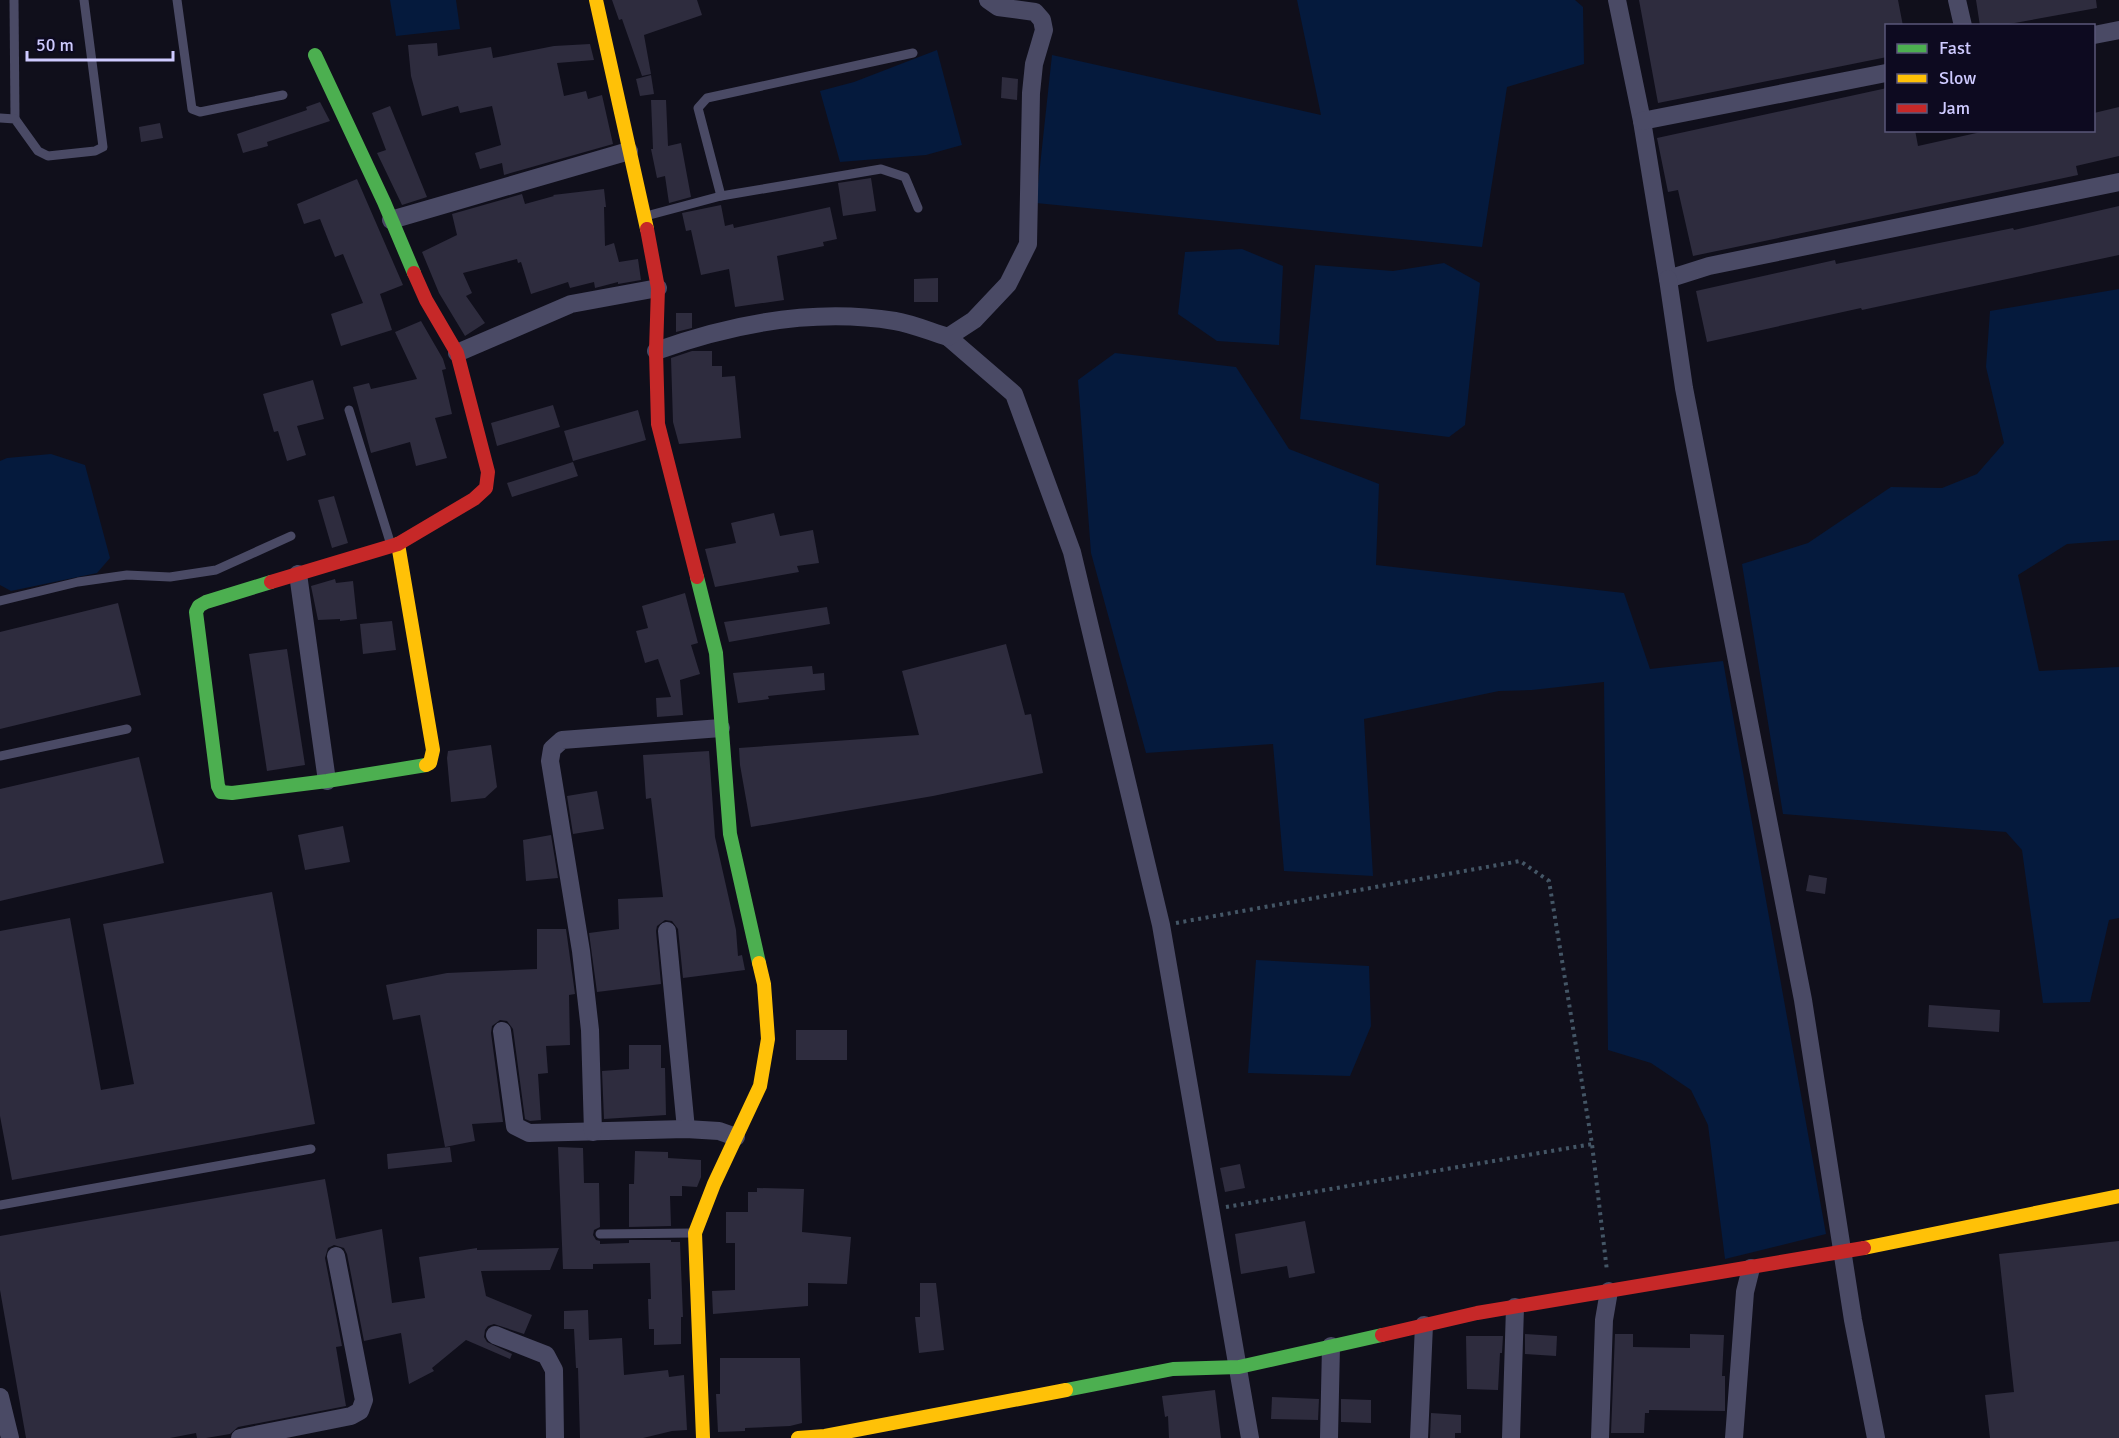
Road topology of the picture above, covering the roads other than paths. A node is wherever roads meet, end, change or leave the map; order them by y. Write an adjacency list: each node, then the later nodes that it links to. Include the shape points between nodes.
1 (14, 0): 16 (lane)
2 (84, 0): 16 (lane, via 103,147 48,156 38,151)
3 (177, 0): 14 (lane, via 192,109 200,112)
4 (596, 0): 18 (street)
5 (988, 0): 26 (street, via 998,7 1035,12 1044,30 1031,93 1028,244 1008,284 974,320)
6 (1617, 0): 17 (street)
7 (1957, 0): 8 (street)
8 (1963, 24)
9 (2119, 30): 10 (street)
10 (2095, 35)
11 (913, 53): 20 (lane, via 707,98 698,108)
12 (315, 55): 23 (street)
13 (1885, 73): 17 (street)
14 (283, 95)
15 (0, 118): 16 (lane)
16 (15, 119)
17 (1642, 122): 24 (street)
18 (629, 151): 22 (street); 23 (street)
19 (2119, 182): 24 (street, via 1709,266)
20 (721, 196): 21 (lane, via 881,169 904,177); 22 (lane)
21 (918, 208)
22 (644, 216): 25 (street)
23 (391, 220): 28 (street, via 426,300)
24 (1668, 279): 48 (street, via 1684,388 1803,1000)
25 (658, 288): 27 (street); 28 (street, via 571,304)
26 (948, 337): 27 (street, via 897,321 857,317 792,319 697,336); 56 (street, via 1014,394 1072,552 1161,925)
27 (656, 351): 34 (street, via 658,424 716,653)
28 (457, 353): 31 (street, via 488,472 486,488 474,499)
29 (349, 410): 31 (lane)
30 (291, 536): 33 (lane, via 216,570 78,582)
31 (394, 545): 32 (street); 37 (street, via 433,750 430,763)
32 (298, 574): 37 (street); 37 (street, via 206,602 196,612 218,786 221,792 232,793)
33 (0, 601)
34 (721, 728): 41 (street, via 562,740 552,749 550,761 579,931 590,1030); 42 (street, via 730,834 764,984 768,1039 760,1086)
35 (127, 729): 36 (lane)
36 (0, 756)
37 (327, 781)
38 (668, 931): 40 (street)
39 (502, 1031): 41 (street, via 515,1126 529,1133)
40 (686, 1130): 41 (street); 42 (street, via 719,1131)
41 (592, 1132)
42 (736, 1137): 46 (street)
43 (311, 1149): 45 (lane)
44 (2119, 1196): 48 (street)
45 (0, 1206)
46 (695, 1233): 47 (lane); 61 (street)
47 (600, 1234)
48 (1842, 1252): 50 (street); 69 (street)
49 (336, 1256): 59 (street, via 364,1400 360,1411)
50 (1751, 1268): 51 (street); 68 (street, via 1745,1292)
51 (1609, 1291): 52 (street); 67 (street, via 1604,1320)
52 (1515, 1306): 53 (street); 66 (street)
53 (1425, 1325): 55 (street); 65 (street)
54 (495, 1335): 60 (street, via 546,1355 554,1370)
55 (1331, 1346): 56 (street); 64 (street)
56 (1239, 1367): 62 (street, via 1173,1369); 63 (street)
57 (0, 1397): 58 (street)
58 (10, 1438)
59 (240, 1438)
60 (555, 1438)
61 (703, 1438)
62 (798, 1438)
63 (1250, 1438)
64 (1329, 1438)
65 (1419, 1438)
66 (1511, 1438)
67 (1600, 1438)
68 (1734, 1438)
69 (1876, 1438)

